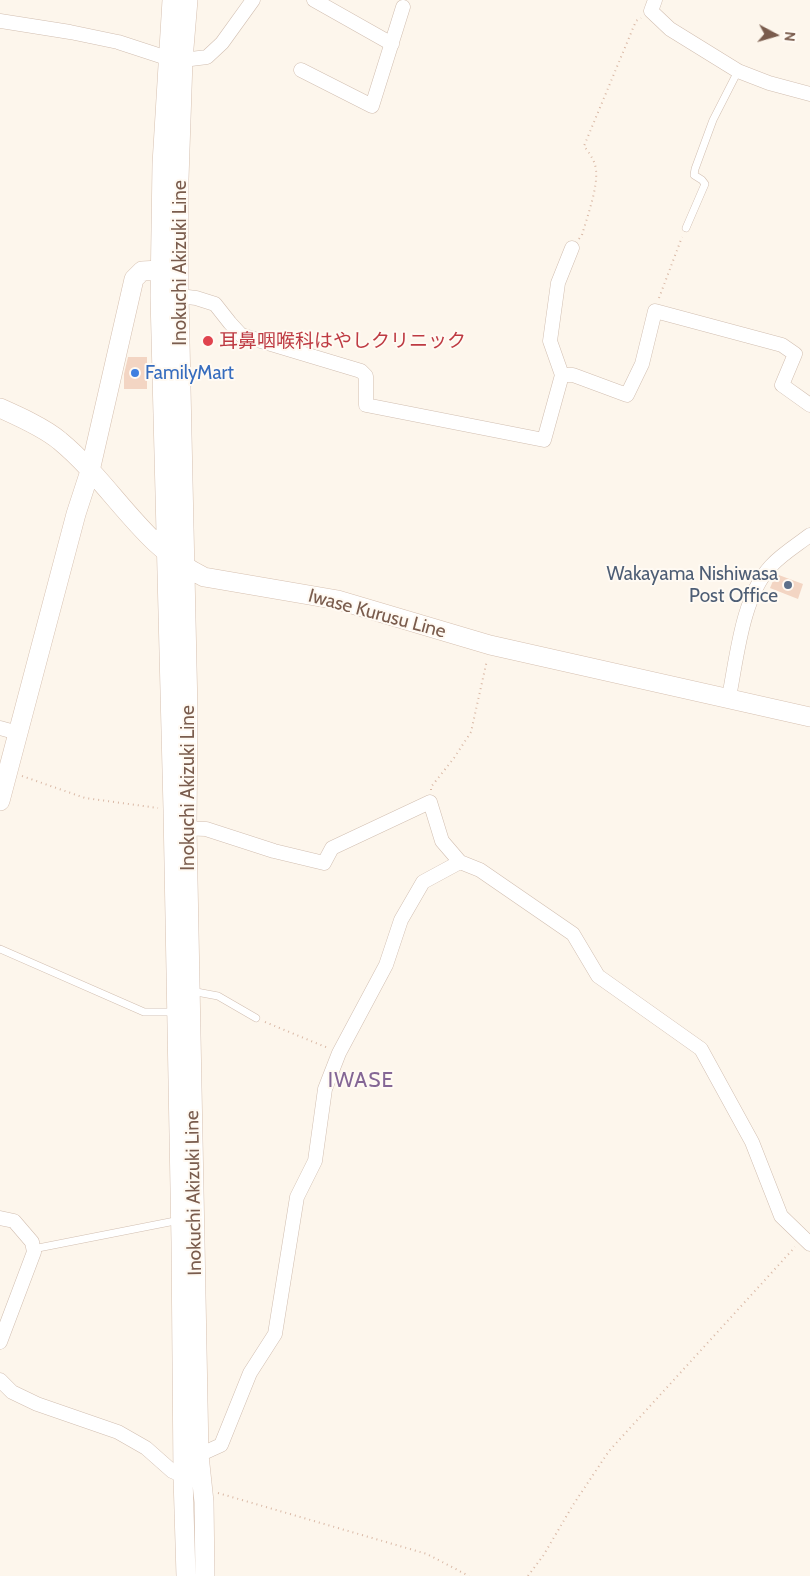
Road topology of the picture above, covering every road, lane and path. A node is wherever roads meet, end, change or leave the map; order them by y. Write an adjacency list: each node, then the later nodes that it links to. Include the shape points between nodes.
1 (172, 0): 9 (main road, Inokuchi Akizuki Line)
2 (188, 0): 9 (main road, Inokuchi Akizuki Line)
3 (253, 0): 9 (street, via 207,57)
4 (314, 0): 8 (street)
5 (653, 5): 11 (street, via 670,29); 14 (path, via 636,21 584,146 595,165 595,186 582,235)
6 (403, 7): 8 (street)
7 (0, 22): 9 (street, via 118,42)
8 (392, 44): 10 (street, via 372,106)
9 (175, 59): 15 (main road, Inokuchi Akizuki Line, via 162,164); 16 (main road, Inokuchi Akizuki Line)
10 (301, 70)
11 (738, 71): 12 (street); 13 (lane, via 695,169 694,175 705,184)
12 (810, 94)
13 (686, 228): 17 (path)
14 (572, 248): 18 (street, via 558,283 550,341)
15 (160, 270): 21 (main road, via 142,271 134,279); 23 (main road, Inokuchi Akizuki Line)
16 (179, 296): 18 (street, via 215,304 241,335 361,370 366,376 366,405 544,440); 24 (main road, Inokuchi Akizuki Line)
17 (655, 311): 18 (street, via 642,364 627,395 573,375); 19 (street, via 782,345 795,354 782,385)
18 (562, 375)
19 (810, 405)
20 (0, 408): 21 (main road, Iwase Kurusu Line, via 60,440)
21 (90, 471): 23 (main road, Iwase Kurusu Line); 29 (main road)
22 (810, 534): 26 (street, via 771,566 759,583 745,615)
23 (167, 554): 24 (main road, Iwase Kurusu Line); 33 (main road, Inokuchi Akizuki Line)
24 (185, 568): 25 (main road, Iwase Kurusu Line, via 204,577 338,600); 34 (main road, Inokuchi Akizuki Line, via 188,711)
25 (490, 645): 26 (main road, Iwase Kurusu Line); 32 (path, via 471,732 432,787)
26 (729, 697): 27 (main road, Iwase Kurusu Line)
27 (810, 716)
28 (0, 728): 29 (street)
29 (18, 733): 30 (main road)
30 (8, 771): 31 (main road); 33 (path, via 85,798)
31 (0, 801)
32 (430, 802): 34 (street, via 332,848 324,863 206,829); 35 (street, via 442,841)
33 (173, 809): 34 (main road, Inokuchi Akizuki Line)
34 (180, 828): 37 (main road, Inokuchi Akizuki Line); 38 (main road, Inokuchi Akizuki Line)
35 (460, 862): 40 (street, via 423,882 401,920 386,965); 43 (street, via 480,870 574,934 598,976 701,1049 752,1142 781,1216)
36 (0, 949): 38 (lane, via 144,1012)
37 (190, 991): 39 (lane, via 218,996); 47 (main road, Inokuchi Akizuki Line)
38 (177, 1012): 42 (main road, Inokuchi Akizuki Line)
39 (256, 1018): 40 (path)
40 (339, 1053): 47 (street, via 325,1090 315,1161 297,1197 275,1334 250,1373 221,1445)
41 (0, 1218): 44 (street, via 14,1221 32,1242)
42 (181, 1220): 44 (lane); 48 (main road, Inokuchi Akizuki Line)
43 (806, 1241): 52 (path, via 609,1451)
44 (33, 1249): 45 (street)
45 (0, 1342)
46 (0, 1380): 48 (street, via 12,1392 37,1404 118,1432)
47 (199, 1455): 48 (main road, Inokuchi Akizuki Line)
48 (196, 1484): 49 (main road, Inokuchi Akizuki Line); 50 (main road, Inokuchi Akizuki Line); 51 (path, via 427,1554)
49 (186, 1576)
50 (205, 1576)
51 (469, 1576)
52 (528, 1576)

